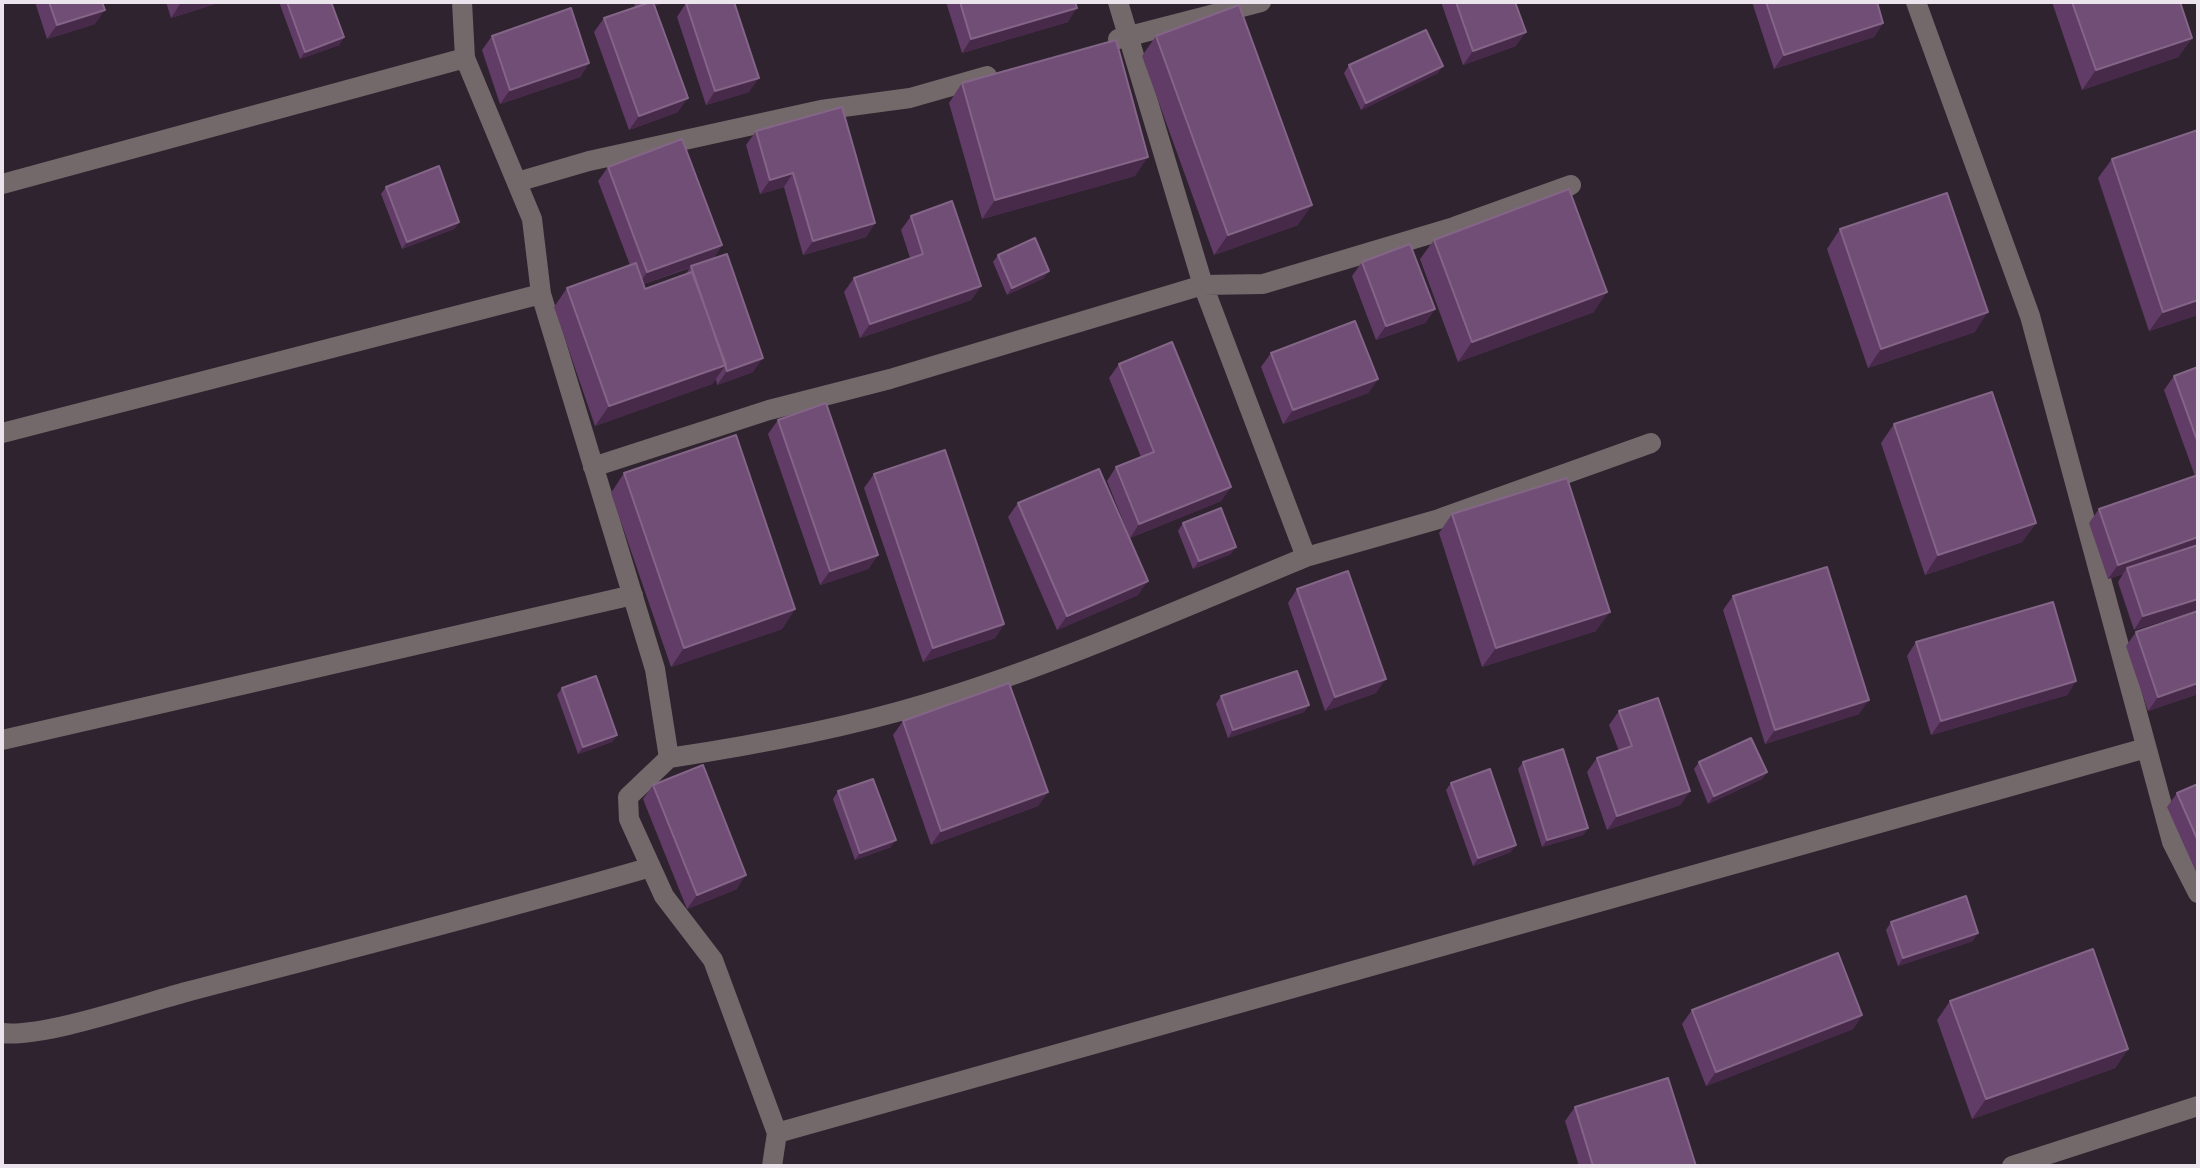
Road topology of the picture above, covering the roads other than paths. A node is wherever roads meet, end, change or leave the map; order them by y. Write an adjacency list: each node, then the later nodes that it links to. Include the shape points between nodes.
1 (462, 2): 7 (street)
2 (1118, 2): 5 (street)
3 (1261, 2): 5 (street)
4 (1916, 2): 20 (street, via 2030,316)
5 (1128, 36): 6 (street); 12 (street)
6 (1099, 45)
7 (465, 58): 9 (street); 10 (street)
8 (1012, 69): 9 (street, via 910,98 821,110)
9 (517, 182): 13 (street, via 532,219)
10 (2, 184)
11 (1571, 185): 12 (street, via 1454,227 1263,284)
12 (1203, 285): 16 (street, via 769,410); 17 (street)
13 (541, 294): 14 (street); 16 (street)
14 (2, 433)
15 (1651, 443): 17 (street, via 1439,519)
16 (593, 467): 18 (street)
17 (1306, 557): 21 (street, via 1075,652 924,704 756,745)
18 (633, 595): 19 (street); 21 (street, via 655,669)
19 (2, 740)
20 (2146, 748): 23 (street, via 2172,842); 26 (street)
21 (669, 758): 22 (street, via 628,797 629,819)
22 (651, 867): 24 (street, via 481,917 110,1012 18,1035); 26 (street, via 664,896 713,960)
23 (2198, 893)
24 (2, 1033)
25 (2198, 1106): 28 (street)
26 (777, 1133): 27 (street)
27 (772, 1166)
28 (2012, 1166)

